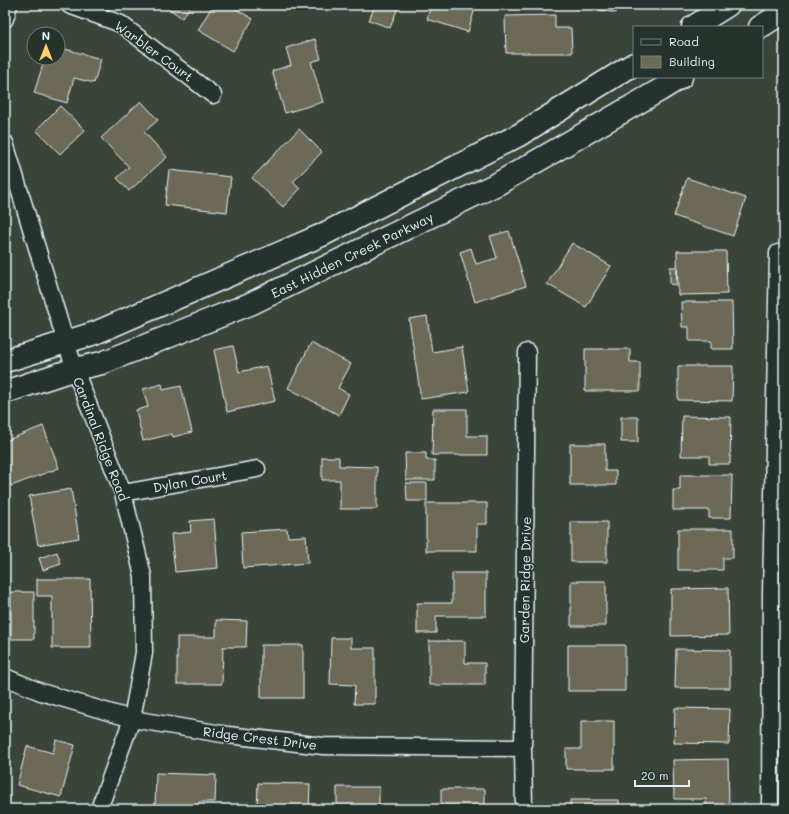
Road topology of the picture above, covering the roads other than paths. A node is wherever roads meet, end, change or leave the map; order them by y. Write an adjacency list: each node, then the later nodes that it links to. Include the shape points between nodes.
1 (9, 5): 5 (street)
2 (69, 5): 10 (street, Warbler Court, via 121,24)
3 (728, 5): 6 (main road)
4 (784, 12): 7 (main road)
5 (5, 19)
6 (695, 26)
7 (762, 26)
8 (633, 65): 13 (main road, via 519,136 322,235 95,333)
9 (678, 78): 16 (main road, East Hidden Creek Parkway, via 499,183 250,304 102,362)
10 (213, 95)
11 (5, 143): 13 (street, Cardinal Ridge Road)
12 (781, 252): 25 (street, via 771,595)
13 (66, 343): 15 (main road); 16 (street, Cardinal Ridge Road)
14 (527, 352): 22 (street, Garden Ridge Drive)
15 (5, 361)
16 (75, 369): 17 (main road, East Hidden Creek Parkway); 19 (street, Cardinal Ridge Road)
17 (5, 392)
18 (257, 469): 19 (street, Dylan Court)
19 (123, 493): 21 (street, Cardinal Ridge Road, via 143,576 144,653)
20 (5, 677): 21 (street, Ridge Crest Drive, via 41,692)
21 (132, 719): 22 (street, Ridge Crest Drive, via 228,735 323,746); 23 (street, Cardinal Ridge Road)
22 (523, 748): 24 (street, Garden Ridge Drive)
23 (99, 809)
24 (524, 809)
25 (770, 809)

